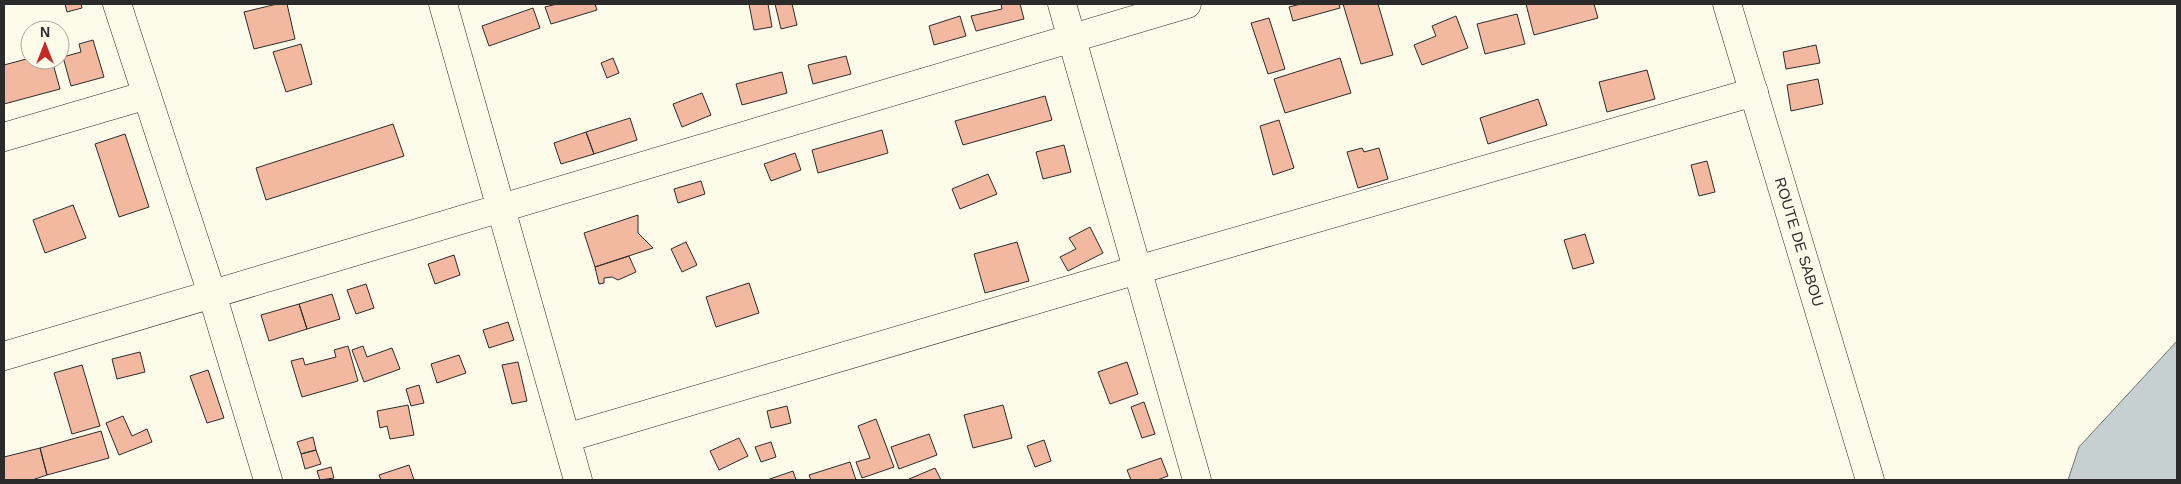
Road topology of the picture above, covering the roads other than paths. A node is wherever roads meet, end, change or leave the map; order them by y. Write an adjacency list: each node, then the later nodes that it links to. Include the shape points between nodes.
1 (117, 4): 8 (street)
2 (443, 4): 10 (street)
3 (1062, 4): 6 (street)
4 (1187, 4): 6 (street)
5 (1727, 4): 7 (street, ROUTE DE SABOU)
6 (1072, 38): 10 (street); 11 (street)
7 (1754, 92): 11 (street); 18 (street, ROUTE DE SABOU)
8 (147, 95): 9 (street); 12 (street)
9 (4, 137)
10 (501, 208): 12 (street); 14 (street)
11 (1137, 270): 14 (street); 17 (street)
12 (212, 294): 13 (street); 15 (street)
13 (4, 356)
14 (566, 438): 16 (street)
15 (268, 480)
16 (578, 480)
17 (1197, 480)
18 (1870, 480)

